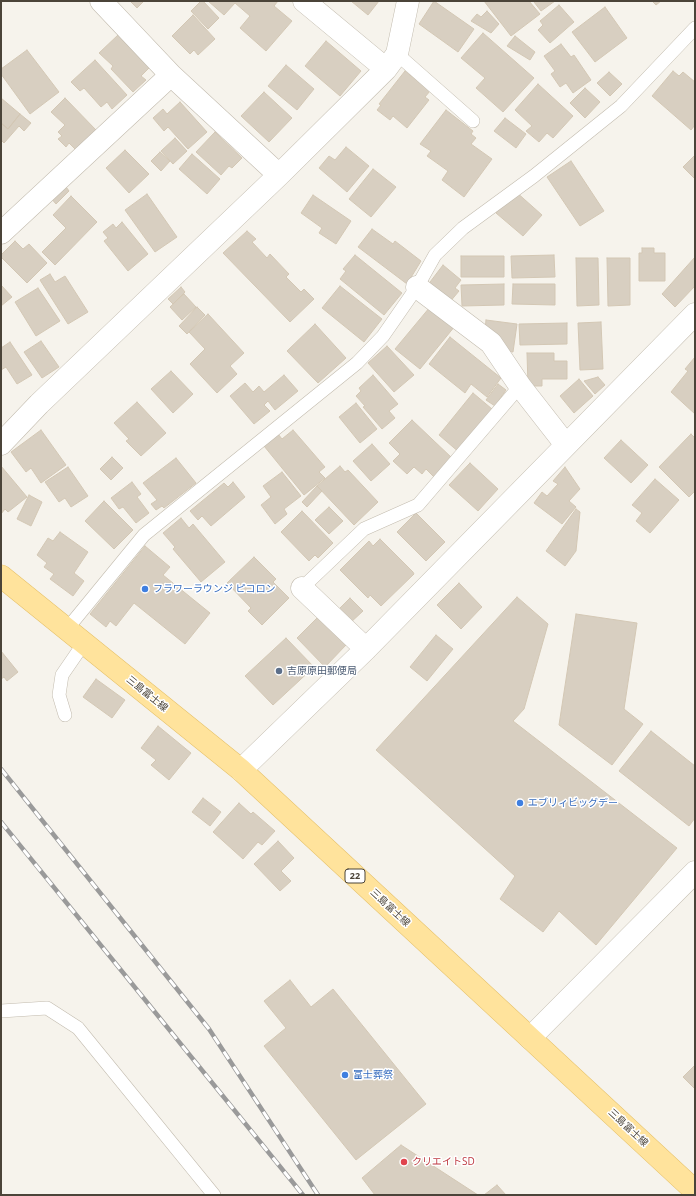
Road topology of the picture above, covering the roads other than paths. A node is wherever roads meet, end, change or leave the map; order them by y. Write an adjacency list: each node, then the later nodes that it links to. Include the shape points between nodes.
1 (101, 1): 6 (street)
2 (304, 1): 5 (street)
3 (408, 1): 5 (street)
4 (695, 28): 10 (lane, via 621,106 534,176 463,228 434,255)
5 (391, 62): 7 (lane); 8 (street)
6 (171, 75): 8 (street); 9 (street)
7 (473, 121)
8 (279, 175): 13 (street, via 39,404)
9 (1, 234)
10 (417, 287): 12 (street, via 491,343); 17 (lane, via 383,336 357,363 144,535)
11 (695, 314): 14 (street)
12 (520, 386): 14 (street); 16 (lane, via 418,505 364,529)
13 (1, 444)
14 (566, 445): 19 (street)
15 (1, 576): 17 (main road, 三島富士線 / 22)
16 (302, 588): 19 (street)
17 (67, 629): 18 (main road, 三島富士線 / 22)
18 (84, 643): 20 (lane, via 62,675 59,695); 21 (main road, 三島富士線 / 22)
19 (366, 649): 21 (street)
20 (65, 714)
21 (241, 770): 24 (main road, 三島富士線 / 22)
22 (695, 872): 24 (street)
23 (1, 1011): 26 (lane, via 47,1008 78,1028)
24 (530, 1038): 25 (main road, 三島富士線 / 22)
25 (695, 1191)
26 (214, 1195)

